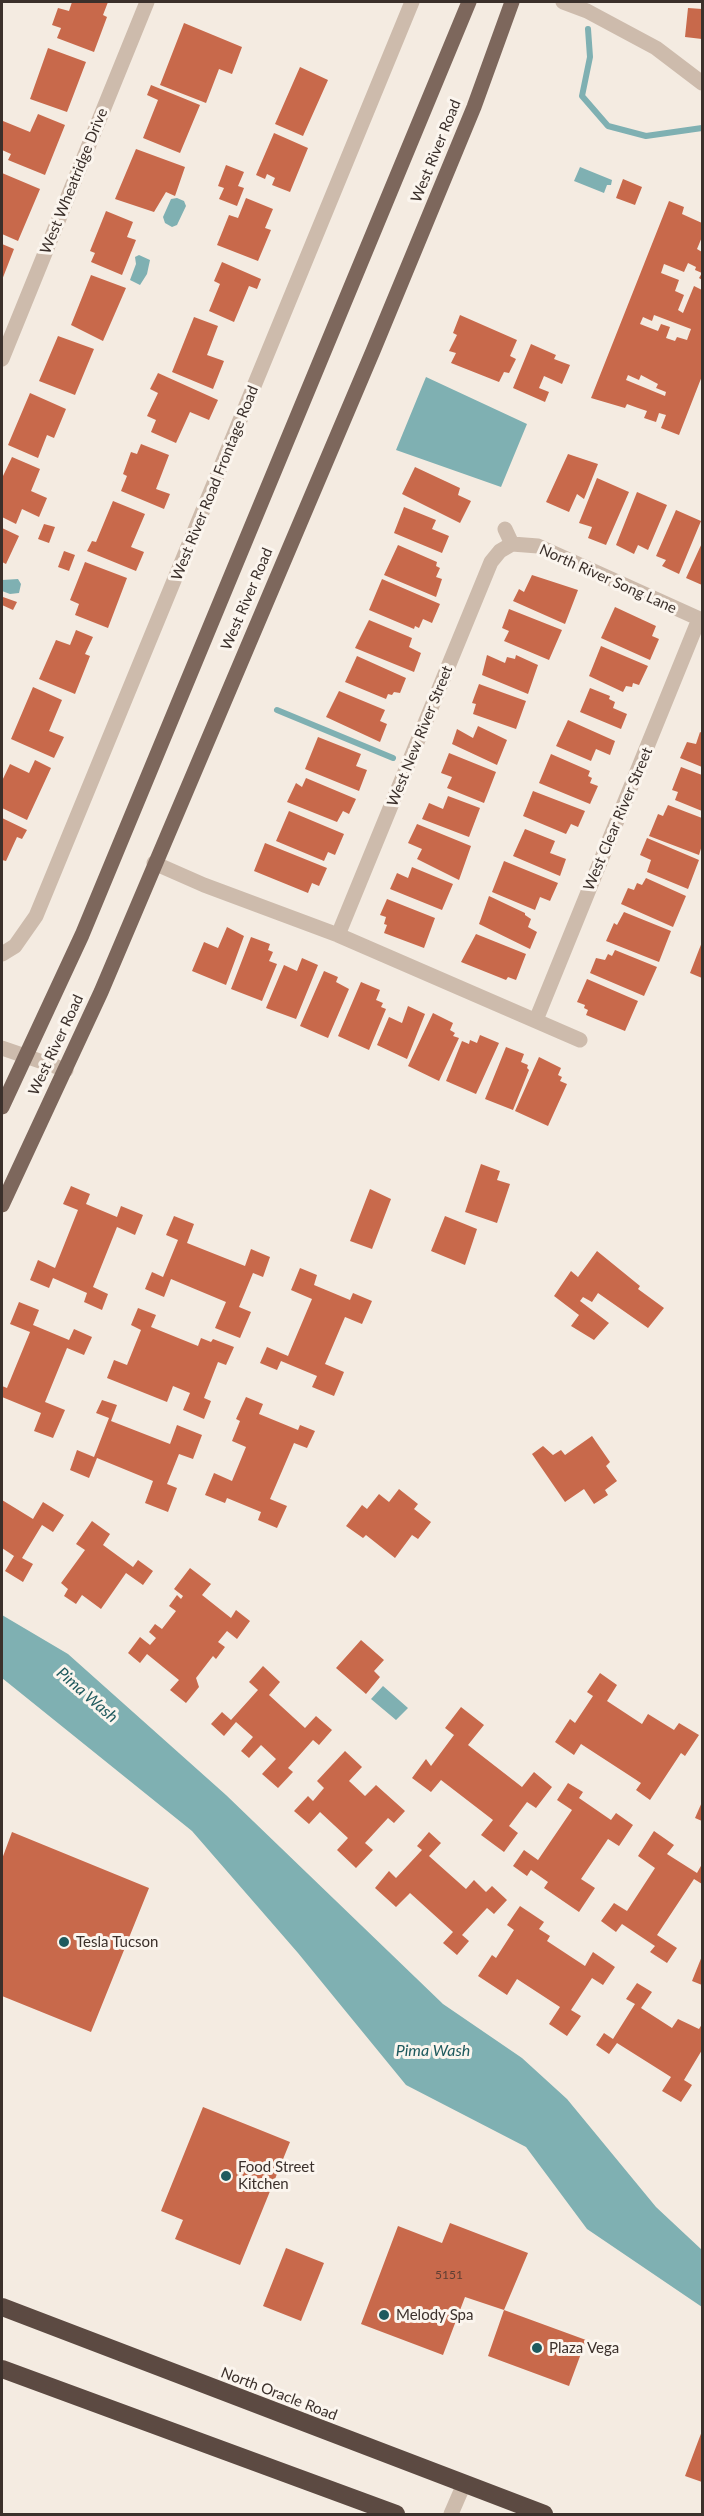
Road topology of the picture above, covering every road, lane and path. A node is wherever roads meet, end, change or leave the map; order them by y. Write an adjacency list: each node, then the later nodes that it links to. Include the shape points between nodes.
1 (147, 2): 7 (street, West Wheatridge Drive)
2 (412, 2): 13 (street, West River Road Frontage Road, via 36,916 15,946)
3 (470, 2): 17 (main road, West River Road, via 91,913)
4 (512, 2): 11 (main road, West River Road, via 474,107)
5 (563, 2): 6 (street, via 656,48)
6 (702, 82)
7 (2, 359)
8 (505, 529): 9 (street)
9 (512, 544): 10 (street, North River Song Lane, via 538,546); 12 (street, West New River Street, via 491,562)
10 (701, 620): 14 (street, West Clear River Street)
11 (154, 864): 12 (street); 18 (main road, West River Road)
12 (338, 936): 14 (street)
13 (2, 954)
14 (536, 1020): 15 (street)
15 (580, 1040)
16 (2, 1048): 17 (street)
17 (26, 1057): 18 (street); 19 (main road, West River Road)
18 (66, 1070): 20 (main road, West River Road)
19 (2, 1107)
20 (2, 1205)
21 (2, 2307): 23 (highway, North Oracle Road)
22 (2, 2368): 24 (highway)
23 (464, 2484): 25 (street); 26 (highway, North Oracle Road)
24 (396, 2514)
25 (451, 2514)
26 (544, 2514)

